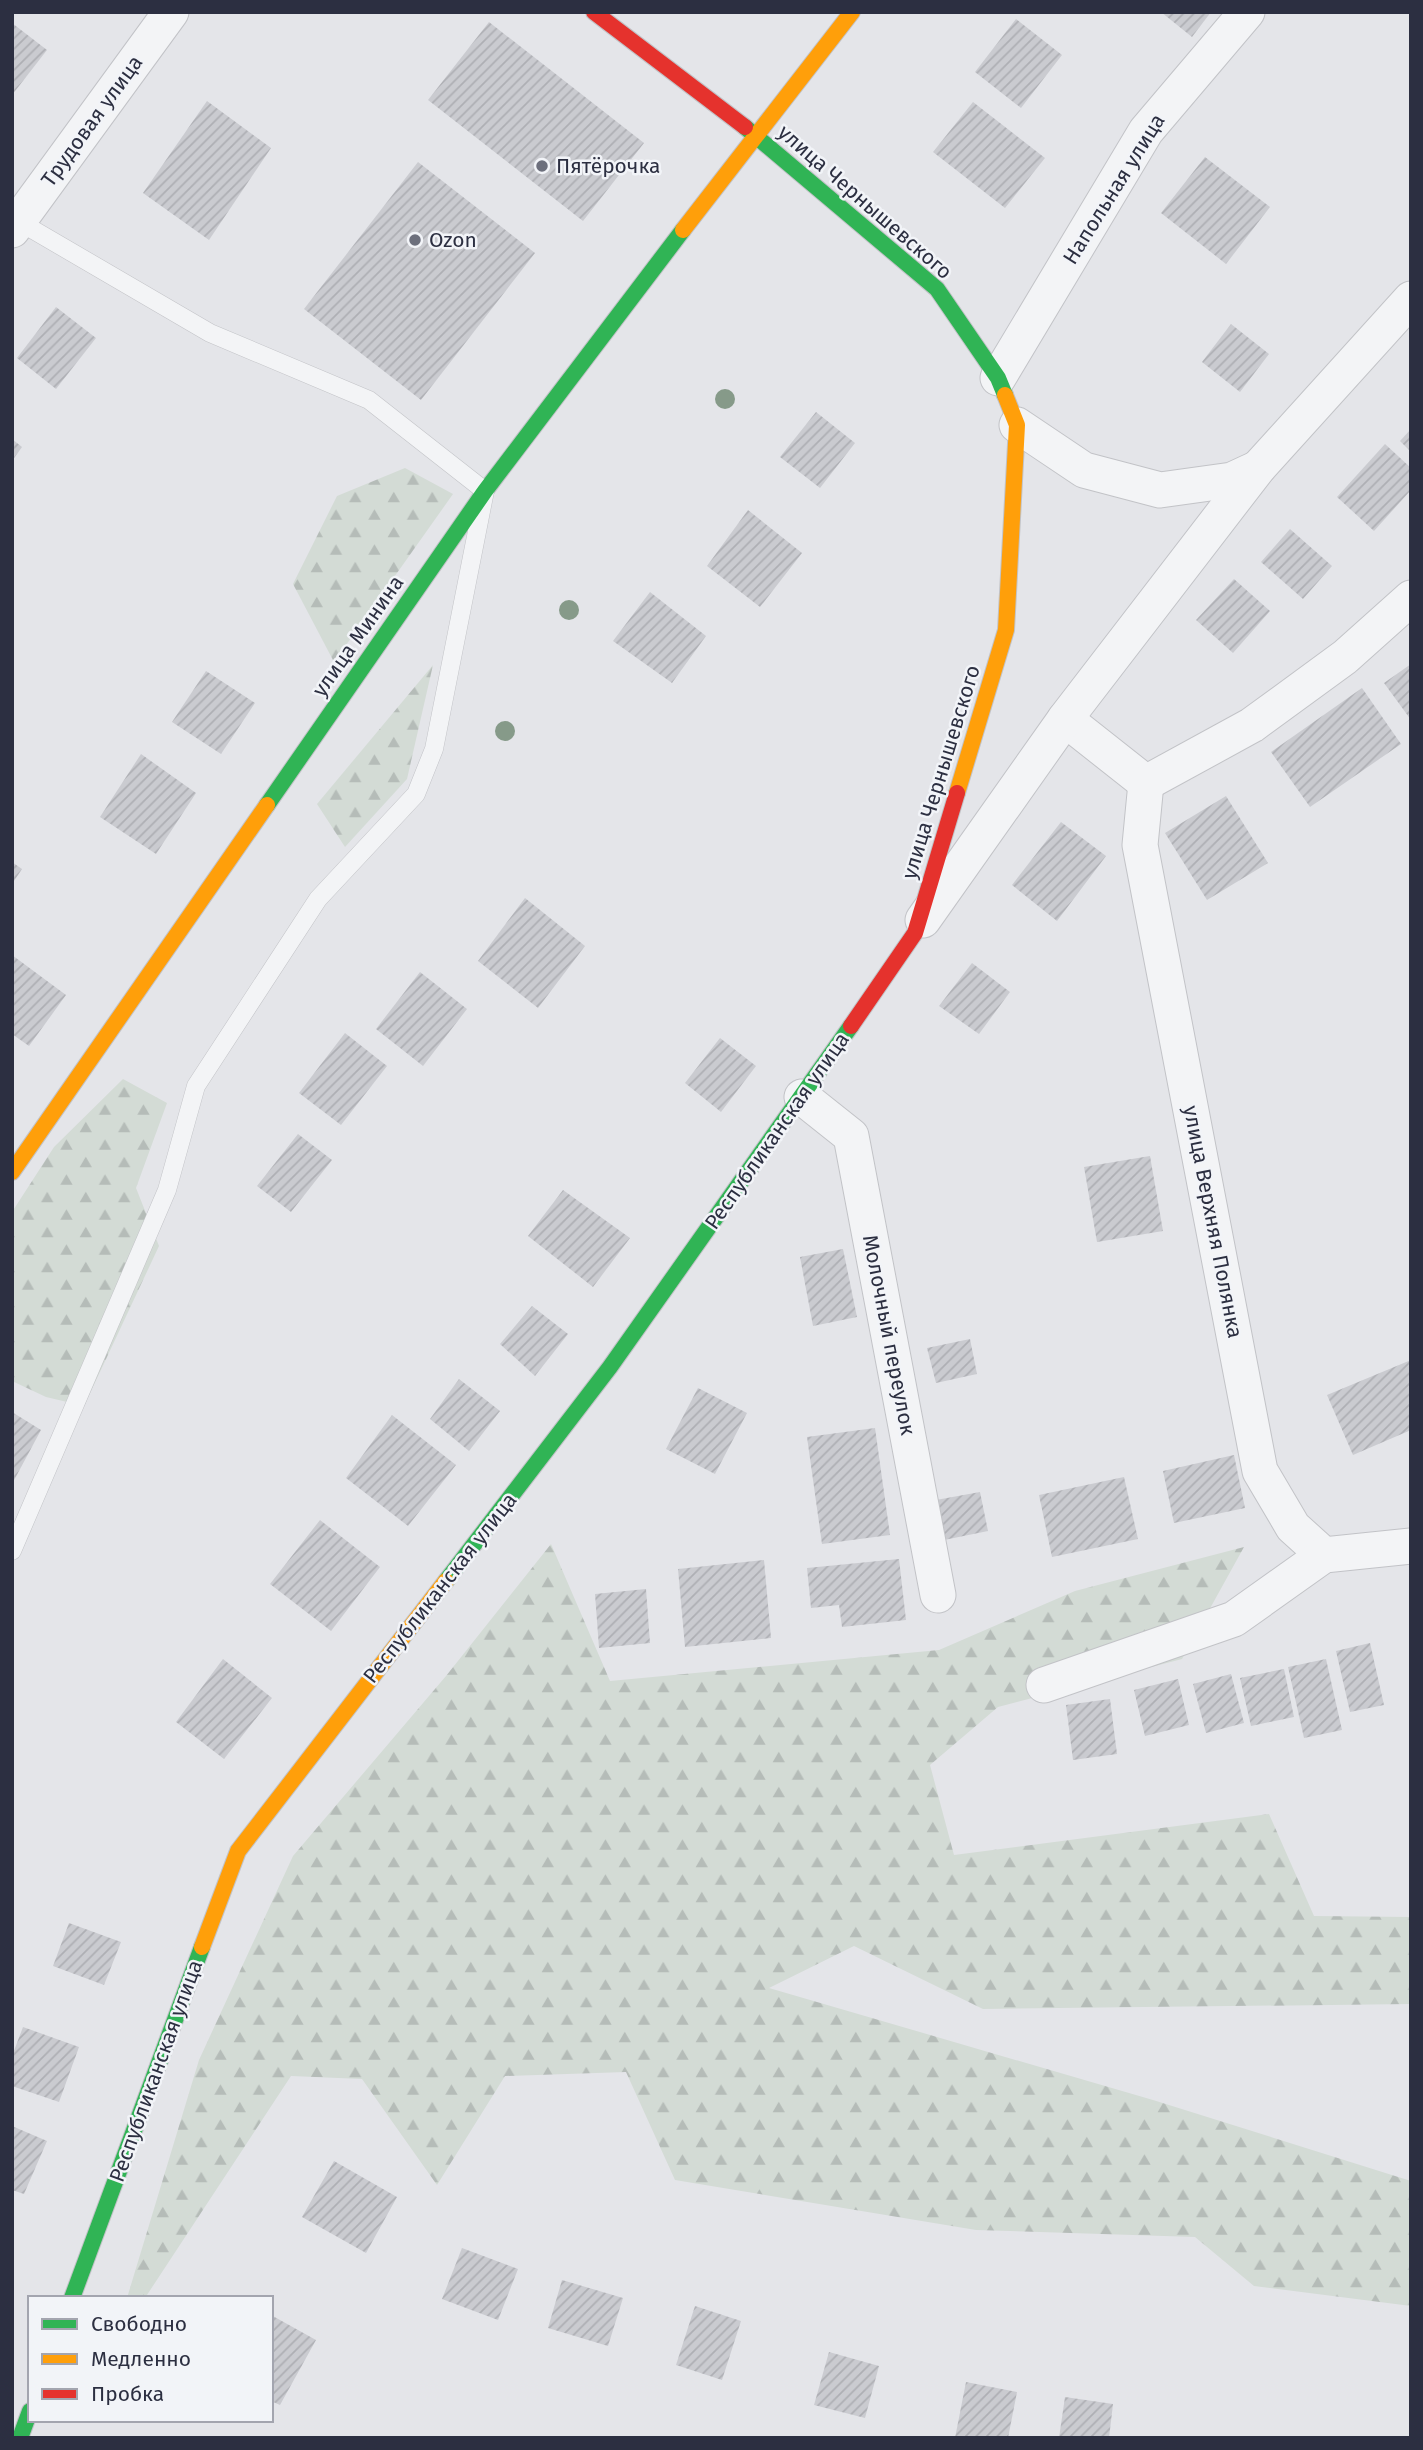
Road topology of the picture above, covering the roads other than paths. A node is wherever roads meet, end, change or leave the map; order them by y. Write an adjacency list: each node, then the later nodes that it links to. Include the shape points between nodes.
1 (171, 12): 6 (street, Трудовая улица)
2 (594, 12): 5 (street, улица Чернышевского)
3 (852, 12): 5 (street, улица Минина)
4 (1247, 12): 8 (street, Напольная улица, via 1146,131)
5 (755, 135): 8 (street, улица Чернышевского, via 937,289); 11 (street, улица Минина)
6 (14, 223): 11 (lane, via 210,333 369,400)
7 (1411, 299): 10 (street)
8 (998, 378): 9 (street, улица Чернышевского)
9 (1017, 425): 10 (street, via 1084,470 1160,490 1232,480); 15 (street, улица Чернышевского, via 1006,630)
10 (1258, 468): 13 (street)
11 (485, 491): 17 (street, улица Минина); 19 (lane, via 434,749 416,794 318,900 196,1086 167,1190)
12 (1411, 598): 14 (street, via 1345,657 1252,724)
13 (1065, 719): 14 (street); 15 (street)
14 (1146, 783): 20 (street, улица Верхняя Полянка, via 1140,845 1260,1471 1293,1527)
15 (915, 933): 16 (street, Республиканская улица)
16 (802, 1097): 21 (street, Молочный переулок, via 851,1136); 23 (street, Республиканская улица, via 610,1367 238,1851)
17 (12, 1172)
18 (1411, 1546): 20 (street)
19 (12, 1551)
20 (1324, 1555): 22 (street, via 1234,1619)
21 (938, 1595)
22 (1044, 1685)
23 (73, 2296)
24 (28, 2416): 25 (street)
25 (20, 2438)

